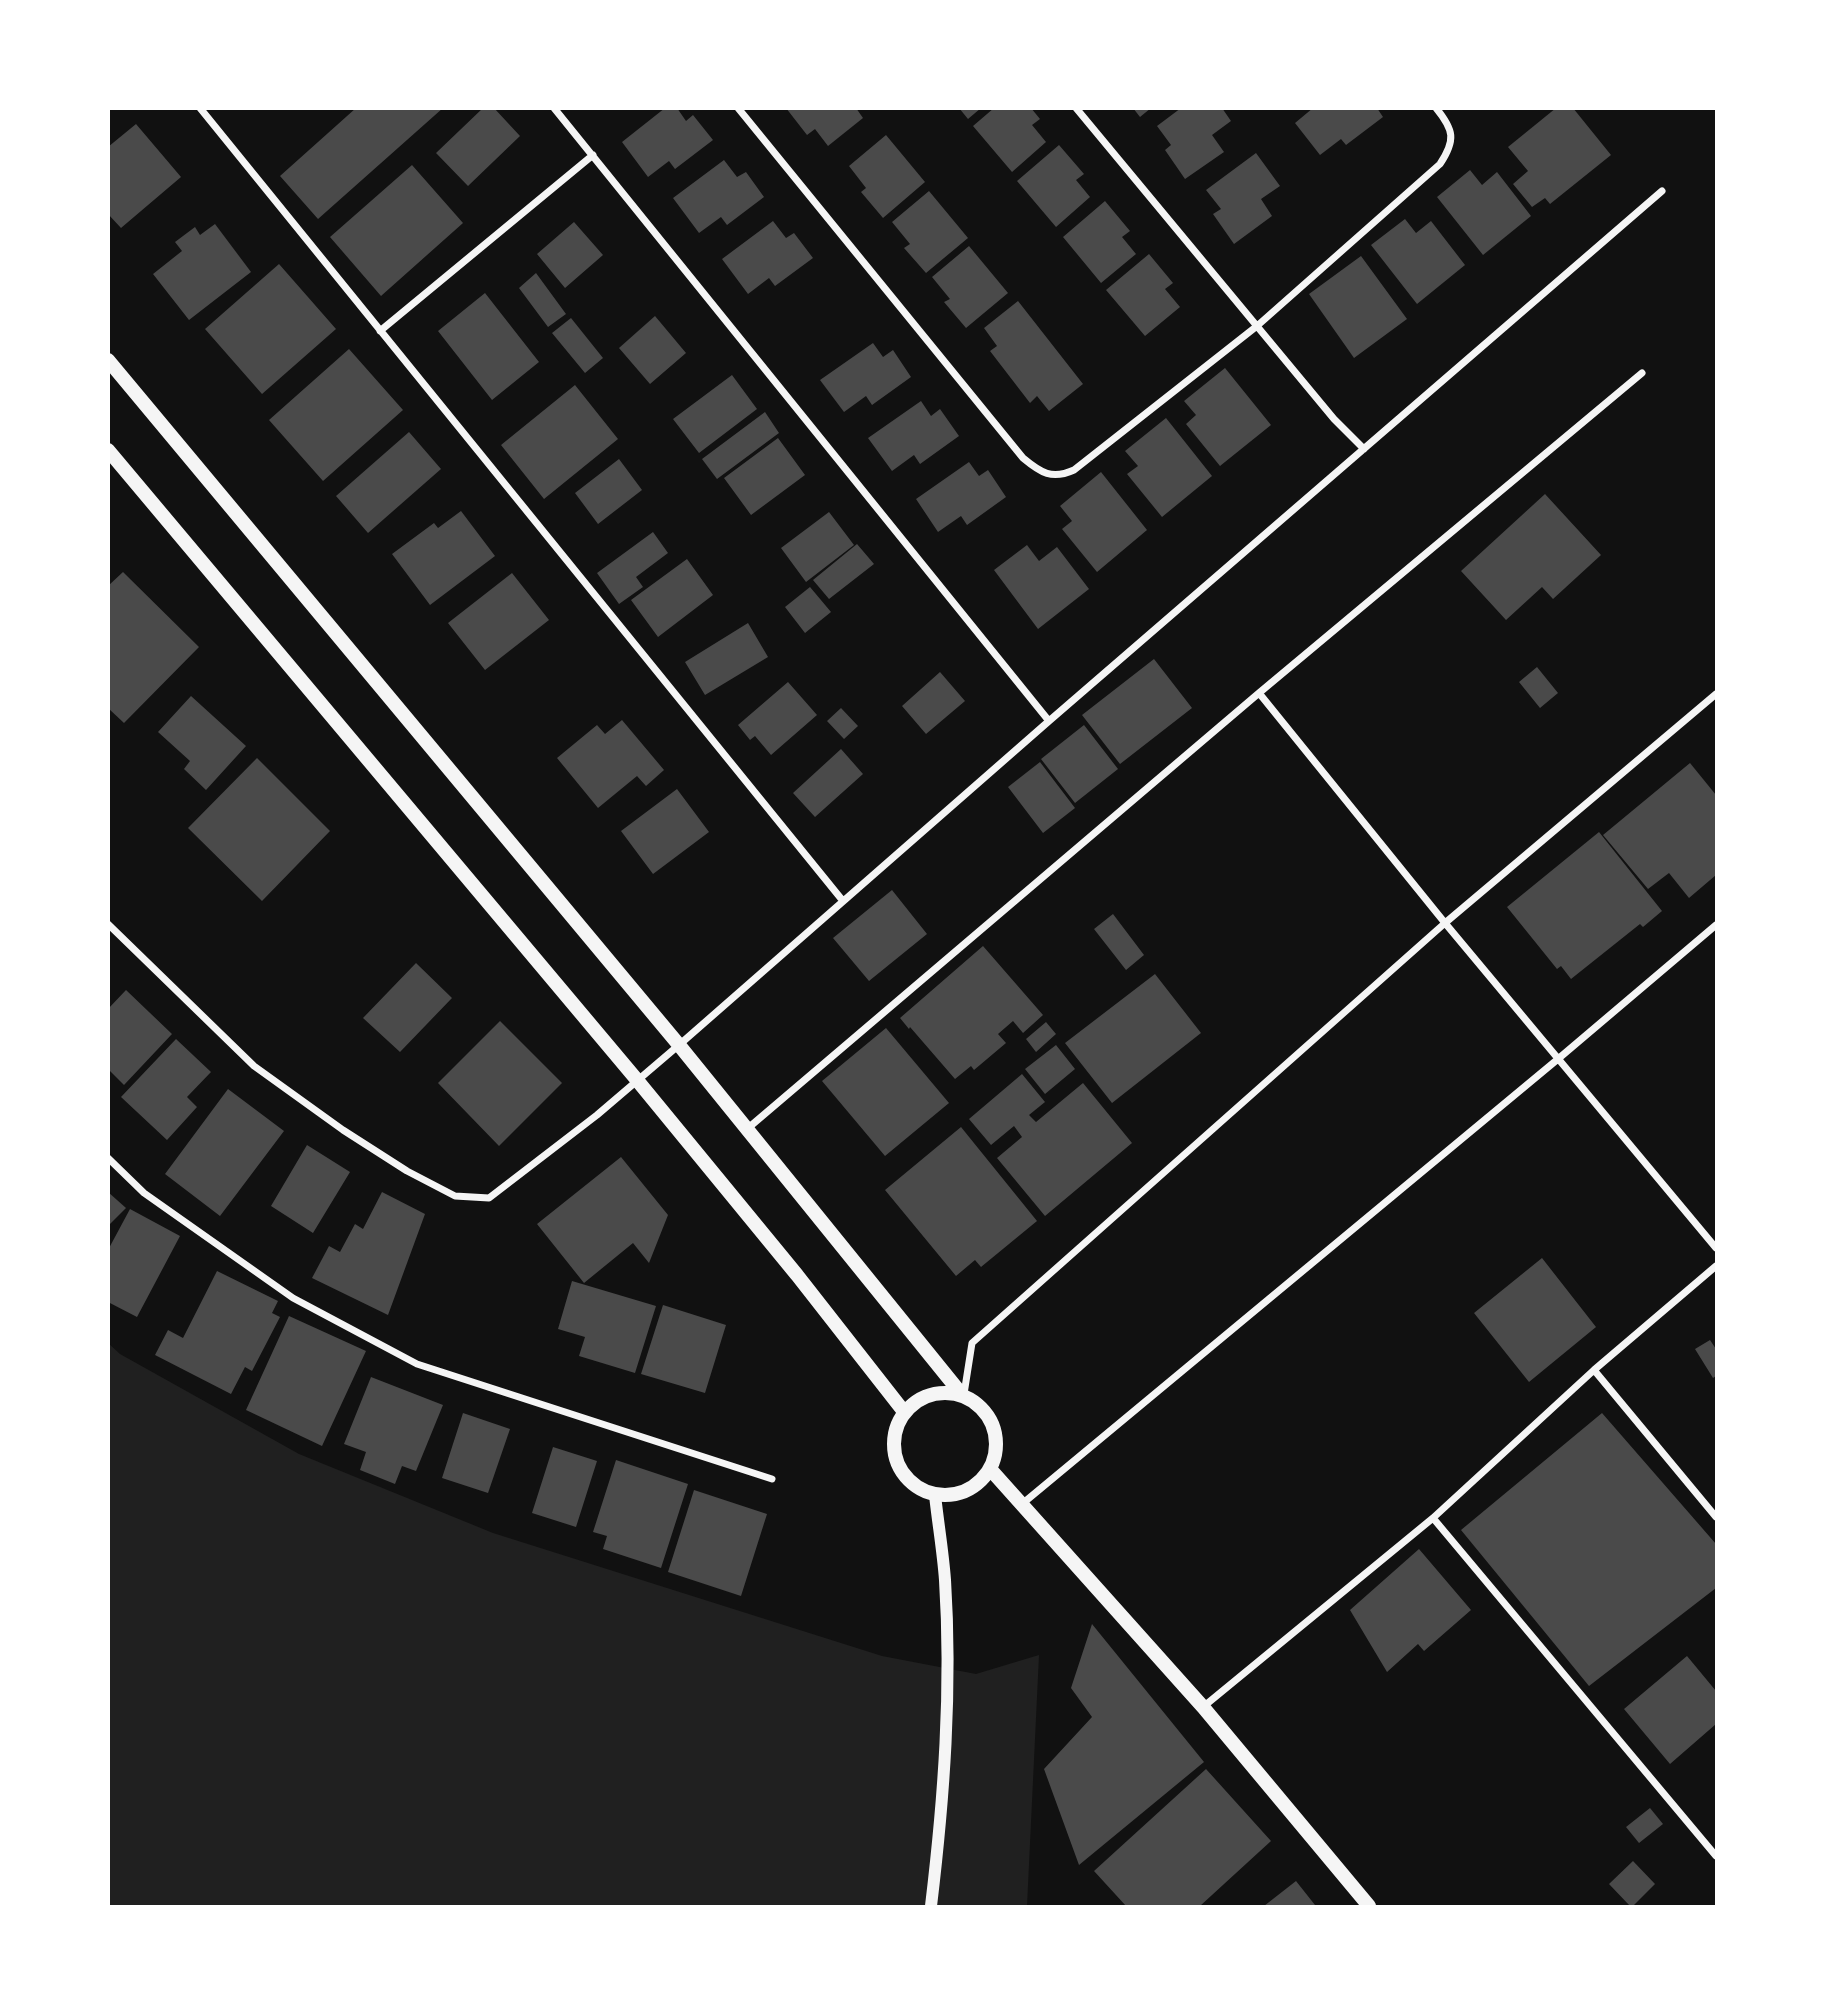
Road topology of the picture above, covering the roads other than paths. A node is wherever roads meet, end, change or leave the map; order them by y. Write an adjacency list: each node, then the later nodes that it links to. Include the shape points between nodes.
1 (200, 108): 9 (street)
2 (554, 108): 6 (street)
3 (738, 108): 8 (street, via 1023,458 1050,475 1074,470)
4 (1076, 108): 8 (street)
5 (1436, 108): 8 (street, via 1452,136 1440,163)
6 (593, 155): 9 (street); 16 (street)
7 (1662, 191): 12 (street)
8 (1257, 327): 12 (street)
9 (380, 331): 17 (street)
10 (108, 360): 21 (main road)
11 (1642, 373): 14 (street)
12 (1364, 449): 16 (street)
13 (108, 450): 23 (main road)
14 (1259, 693): 19 (street); 24 (street)
15 (1717, 694): 19 (street)
16 (1049, 721): 17 (street)
17 (843, 901): 21 (street)
18 (108, 923): 23 (street, via 254,1066 354,1137 455,1196 489,1198)
19 (1445, 923): 22 (street); 29 (street, via 972,1343)
20 (1717, 925): 22 (street)
21 (679, 1045): 23 (street); 24 (main road)
22 (1559, 1059): 26 (street); 34 (street)
23 (637, 1080): 30 (main road)
24 (747, 1129): 29 (main road)
25 (108, 1158): 32 (street, via 144,1194 293,1298 417,1364)
26 (1717, 1248)
27 (1717, 1266): 28 (street)
28 (1594, 1370): 35 (street); 36 (street)
29 (963, 1396): 30 (main road, via 931,1395); 31 (main road, via 988,1416 995,1431 997,1448)
30 (905, 1413): 33 (main road, via 894,1445 897,1462 905,1477)
31 (990, 1470): 33 (main road, via 969,1490); 34 (main road)
32 (772, 1479)
33 (935, 1495): 39 (street, via 945,1579 948,1698 942,1818)
34 (1022, 1504): 37 (main road)
35 (1717, 1517)
36 (1433, 1518): 37 (street); 38 (street)
37 (1203, 1707): 40 (main road)
38 (1717, 1856)
39 (931, 1906)
40 (1369, 1906)

